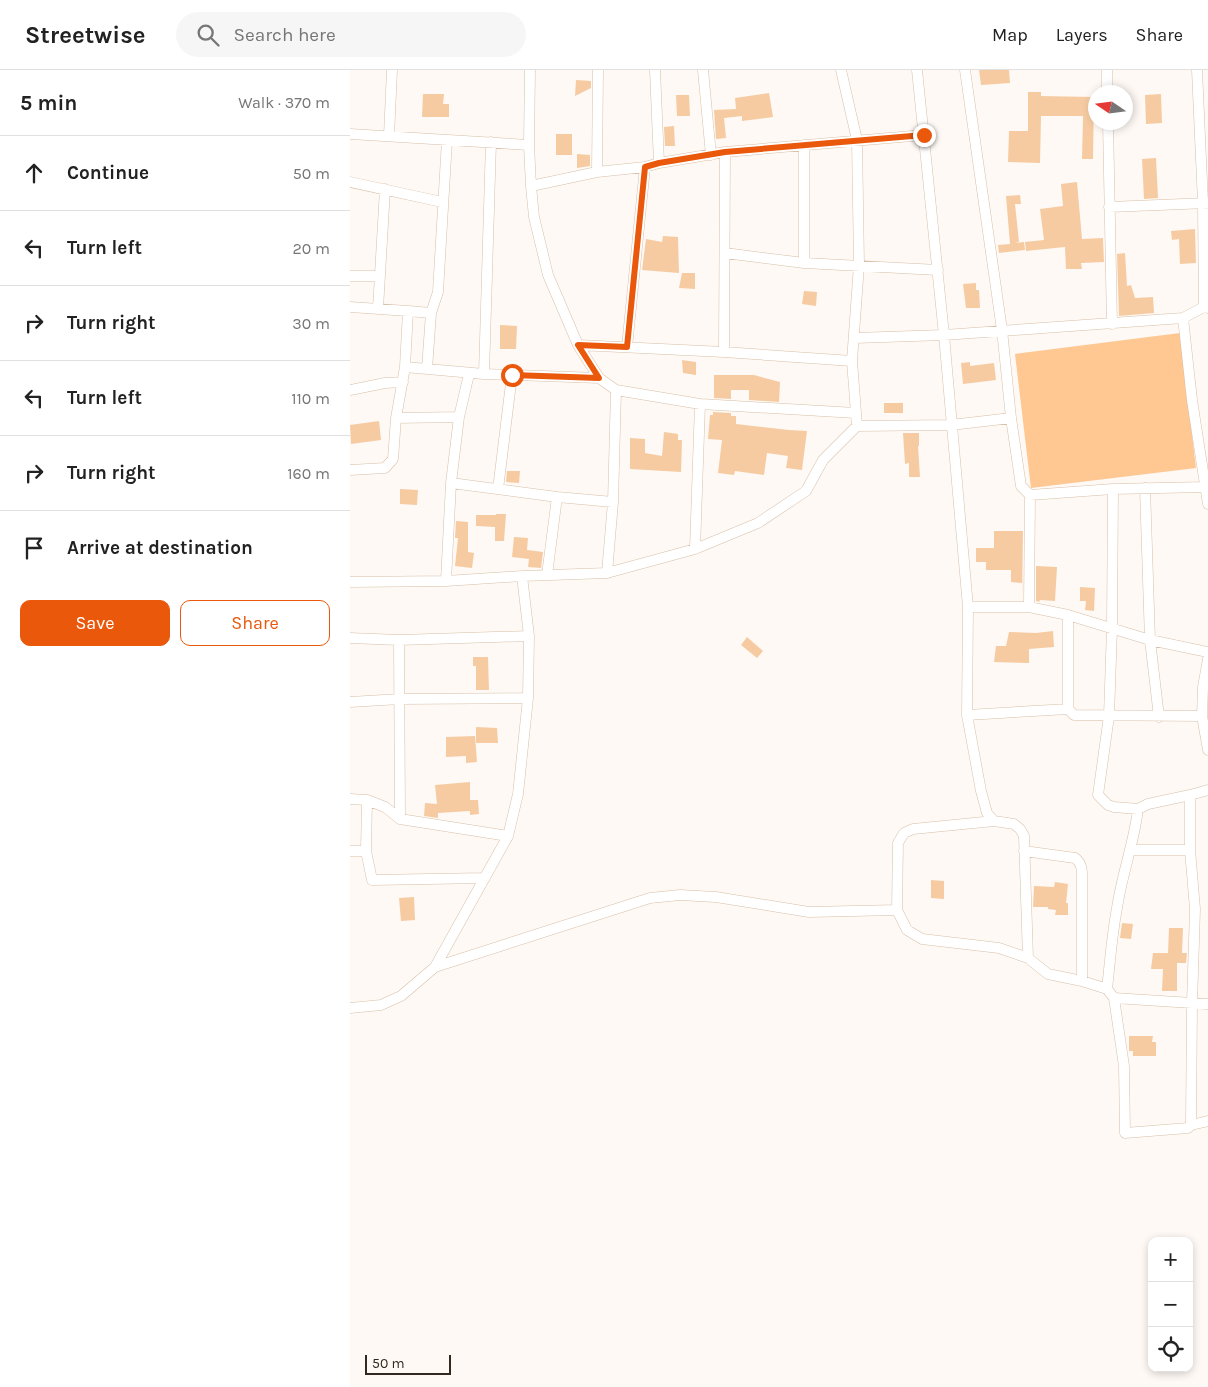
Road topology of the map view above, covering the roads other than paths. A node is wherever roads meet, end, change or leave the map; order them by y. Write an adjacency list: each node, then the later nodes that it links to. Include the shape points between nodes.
1 (392, 70): 15 (street)
2 (530, 70): 19 (street)
3 (598, 70): 25 (street)
4 (655, 70): 23 (street)
5 (703, 70): 22 (street)
6 (841, 70): 17 (street)
7 (917, 70): 14 (street)
8 (965, 70): 45 (street)
9 (1107, 70): 11 (street)
10 (1197, 70): 30 (street)
11 (1107, 85)
12 (1108, 130): 31 (street)
13 (350, 134): 15 (street)
14 (924, 135): 17 (street); 35 (street)
15 (389, 136): 16 (street)
16 (447, 140): 18 (street); 29 (street)
17 (857, 140): 20 (street); 34 (street)
18 (491, 142): 19 (street); 55 (street)
19 (529, 145): 27 (street)
20 (804, 145): 21 (street); 33 (street)
21 (725, 152): 22 (street); 32 (street)
22 (711, 154): 23 (street)
23 (659, 163): 24 (street)
24 (645, 167): 25 (street); 49 (street)
25 (597, 172): 27 (street)
26 (350, 182): 28 (street)
27 (531, 186): 48 (street, via 534,217 548,275)
28 (385, 189): 29 (street); 37 (street)
29 (442, 202): 42 (street, via 438,292)
30 (1205, 203): 31 (street); 38 (street)
31 (1109, 207): 44 (street)
32 (724, 253): 33 (street); 50 (street)
33 (804, 263): 34 (street)
34 (859, 265): 35 (street); 47 (street)
35 (938, 270): 46 (street)
36 (350, 276): 37 (street)
37 (380, 276): 40 (street)
38 (1206, 307): 43 (street)
39 (350, 308): 40 (street)
40 (378, 309): 41 (street)
41 (408, 311): 42 (street); 52 (street)
42 (431, 313): 53 (street)
43 (1183, 318): 44 (street); 70 (street)
44 (1112, 324): 45 (street)
45 (1002, 330): 46 (street); 65 (street)
46 (944, 335): 47 (street); 66 (street)
47 (854, 338): 51 (street)
48 (578, 345): 49 (street); 57 (street)
49 (627, 347): 50 (street)
50 (724, 352): 51 (street)
51 (852, 361): 62 (street)
52 (405, 367): 53 (street); 58 (street)
53 (427, 369): 54 (street)
54 (469, 374): 55 (street); 63 (street)
55 (484, 374): 56 (street)
56 (512, 375): 57 (street); 72 (street)
57 (599, 378): 60 (street)
58 (403, 382): 59 (street); 64 (street)
59 (350, 390)
60 (616, 390): 61 (street); 76 (street)
61 (700, 404): 62 (street); 78 (street)
62 (856, 413): 67 (street)
63 (459, 417): 64 (street); 69 (street)
64 (396, 418): 68 (street, via 393,459 389,465)
65 (1011, 418): 66 (street); 74 (street, via 1021,486)
66 (951, 425): 67 (street); 84 (street)
67 (857, 426): 78 (street, via 823,460 806,491 758,524)
68 (350, 470)
69 (451, 483): 72 (street); 82 (street)
70 (1205, 487): 71 (street); 77 (street)
71 (1145, 488): 73 (street); 91 (street)
72 (498, 489): 75 (street)
73 (1113, 489): 74 (street); 87 (street)
74 (1030, 495): 85 (street)
75 (557, 497): 76 (street); 80 (street)
76 (613, 502): 79 (street)
77 (1208, 504)
78 (695, 549): 79 (street)
79 (607, 573): 80 (street)
80 (547, 575): 81 (street)
81 (522, 576): 82 (street); 88 (street)
82 (446, 581): 83 (street)
83 (350, 582)
84 (968, 607): 85 (street); 99 (street)
85 (1029, 607): 86 (street)
86 (1068, 615): 87 (street); 98 (street)
87 (1112, 628): 91 (street); 100 (street)
88 (528, 636): 90 (street); 95 (street)
89 (350, 638): 90 (street); 92 (street)
90 (399, 640): 96 (street)
91 (1150, 640): 93 (street); 102 (street)
92 (350, 643)
93 (1208, 652)
94 (1208, 659): 101 (street)
95 (528, 698): 96 (street); 111 (street, via 518,794)
96 (400, 699): 97 (street); 109 (street)
97 (350, 702)
98 (1068, 709): 99 (street); 100 (street, via 1074,716)
99 (967, 715): 110 (street, via 986,813)
100 (1109, 716): 102 (street); 108 (street, via 1098,795 1108,805)
101 (1202, 716): 102 (street); 103 (street)
102 (1159, 717)
103 (1208, 750)
104 (1208, 790): 105 (street)
105 (1190, 795): 108 (street); 113 (street)
106 (350, 799): 107 (street)
107 (367, 800): 109 (street); 116 (street)
108 (1138, 809): 112 (street)
109 (400, 819): 111 (street)
110 (994, 821): 114 (street, via 1014,824 1020,829 1024,836); 118 (street, via 912,829 904,833 898,843)
111 (508, 836): 117 (street)
112 (1131, 850): 113 (street); 122 (street, via 1116,908)
113 (1190, 850): 124 (street, via 1195,909)
114 (1024, 851): 119 (street); 121 (street, via 1075,858 1082,867)
115 (350, 852): 116 (street)
116 (366, 852): 117 (street, via 373,880)
117 (485, 878): 120 (street)
118 (898, 910): 119 (street, via 907,930 922,939 1000,948); 120 (street, via 809,912 716,897 680,895 650,898)
119 (1028, 958): 121 (street, via 1048,974)
120 (435, 967): 126 (street, via 401,996 381,1005)
121 (1082, 981): 122 (street)
122 (1107, 989): 123 (street)
123 (1114, 998): 124 (street); 128 (street, via 1124,1066 1125,1133 1188,1128)
124 (1192, 1004): 125 (street); 128 (street)
125 (1208, 1004)
126 (350, 1008)
127 (1208, 1121): 128 (street)
128 (1191, 1125)

